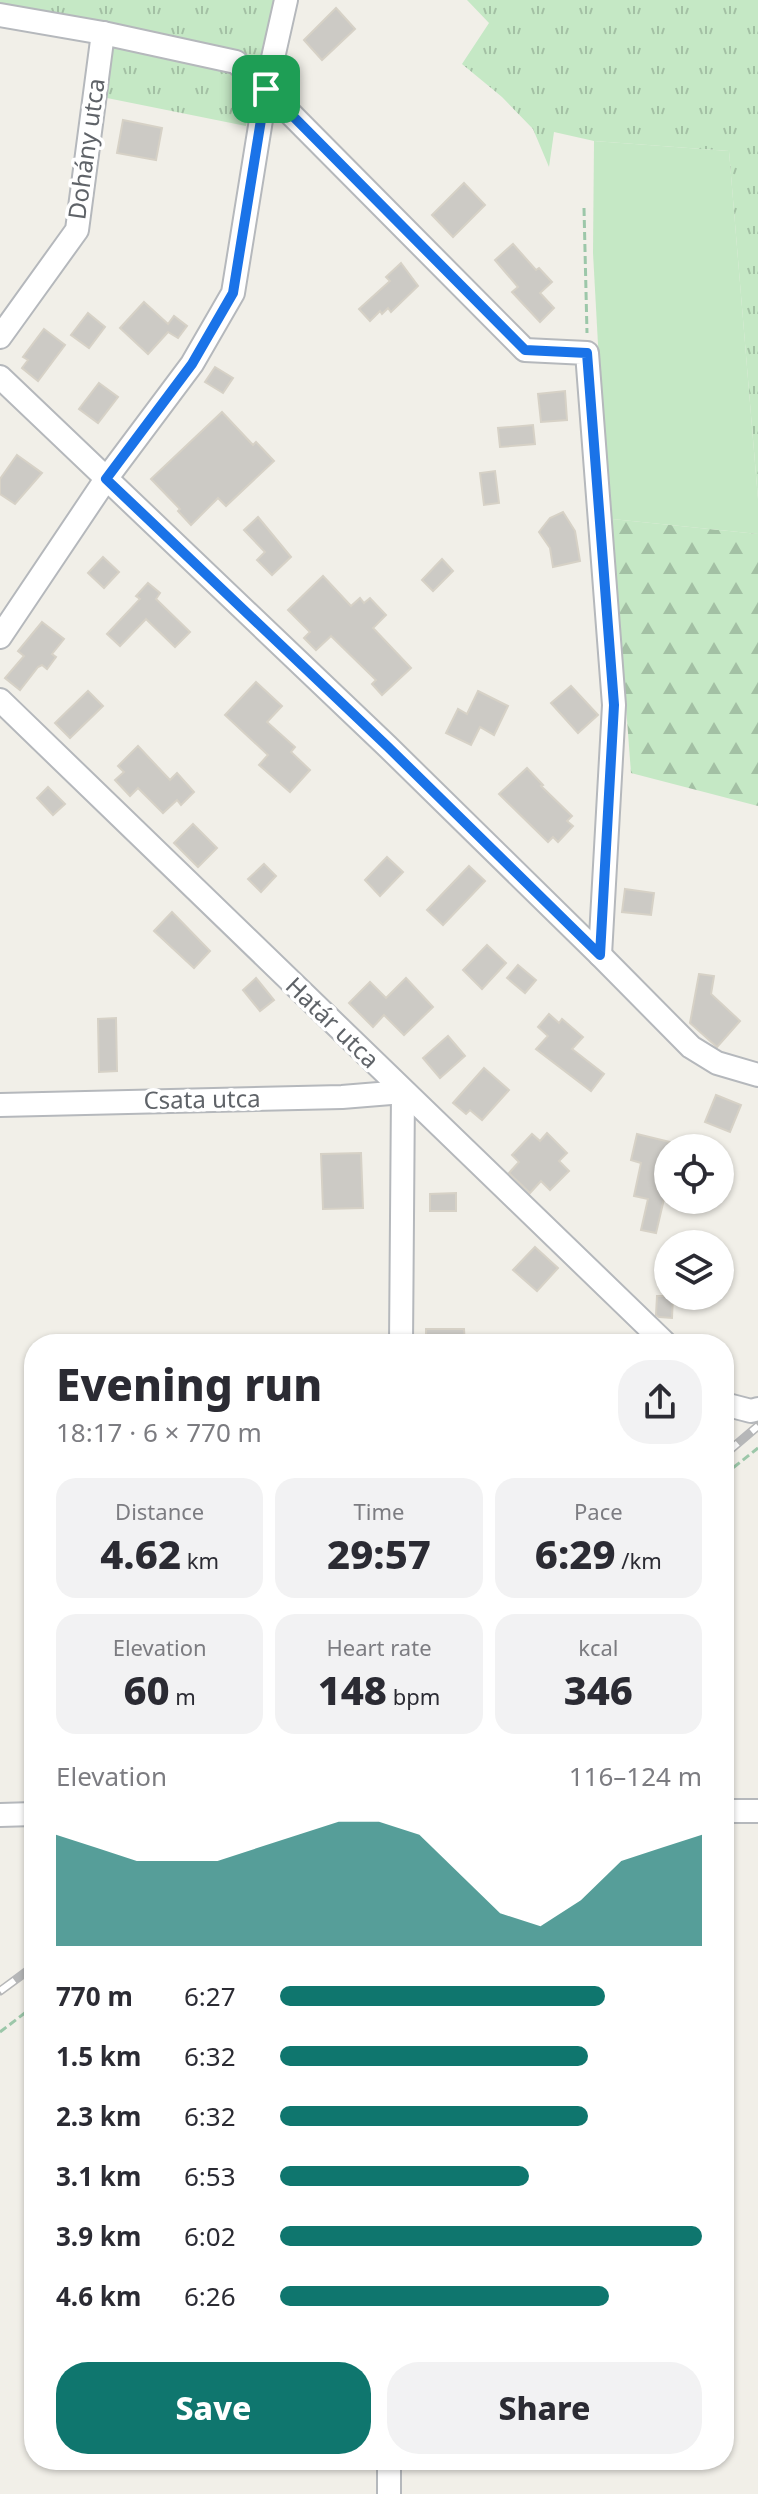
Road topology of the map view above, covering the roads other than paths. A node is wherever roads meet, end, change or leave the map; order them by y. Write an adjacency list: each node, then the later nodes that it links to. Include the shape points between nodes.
1 (286, 0): 4 (street)
2 (0, 15): 3 (street)
3 (103, 33): 4 (street, via 236,62); 5 (street, Dohány utca, via 77,230)
4 (266, 89): 7 (street, via 233,293 192,364); 10 (street, via 525,350 587,353 614,705)
5 (0, 337)
6 (0, 377): 7 (street)
7 (106, 479): 8 (street); 10 (street)
8 (0, 637)
9 (0, 700): 12 (street, Határ utca)
10 (600, 955): 11 (street, via 691,1047 717,1063)
11 (758, 1075)
12 (403, 1092): 13 (street, Csata utca); 14 (street); 15 (street, Határ utca)
13 (0, 1105)
14 (401, 1334)
15 (656, 1334)
16 (734, 1407): 17 (street)
17 (758, 1409)
18 (734, 1811): 19 (street)
19 (758, 1811)
20 (24, 1814): 21 (street)
21 (0, 1815)
22 (389, 2470): 23 (street)
23 (389, 2494)

